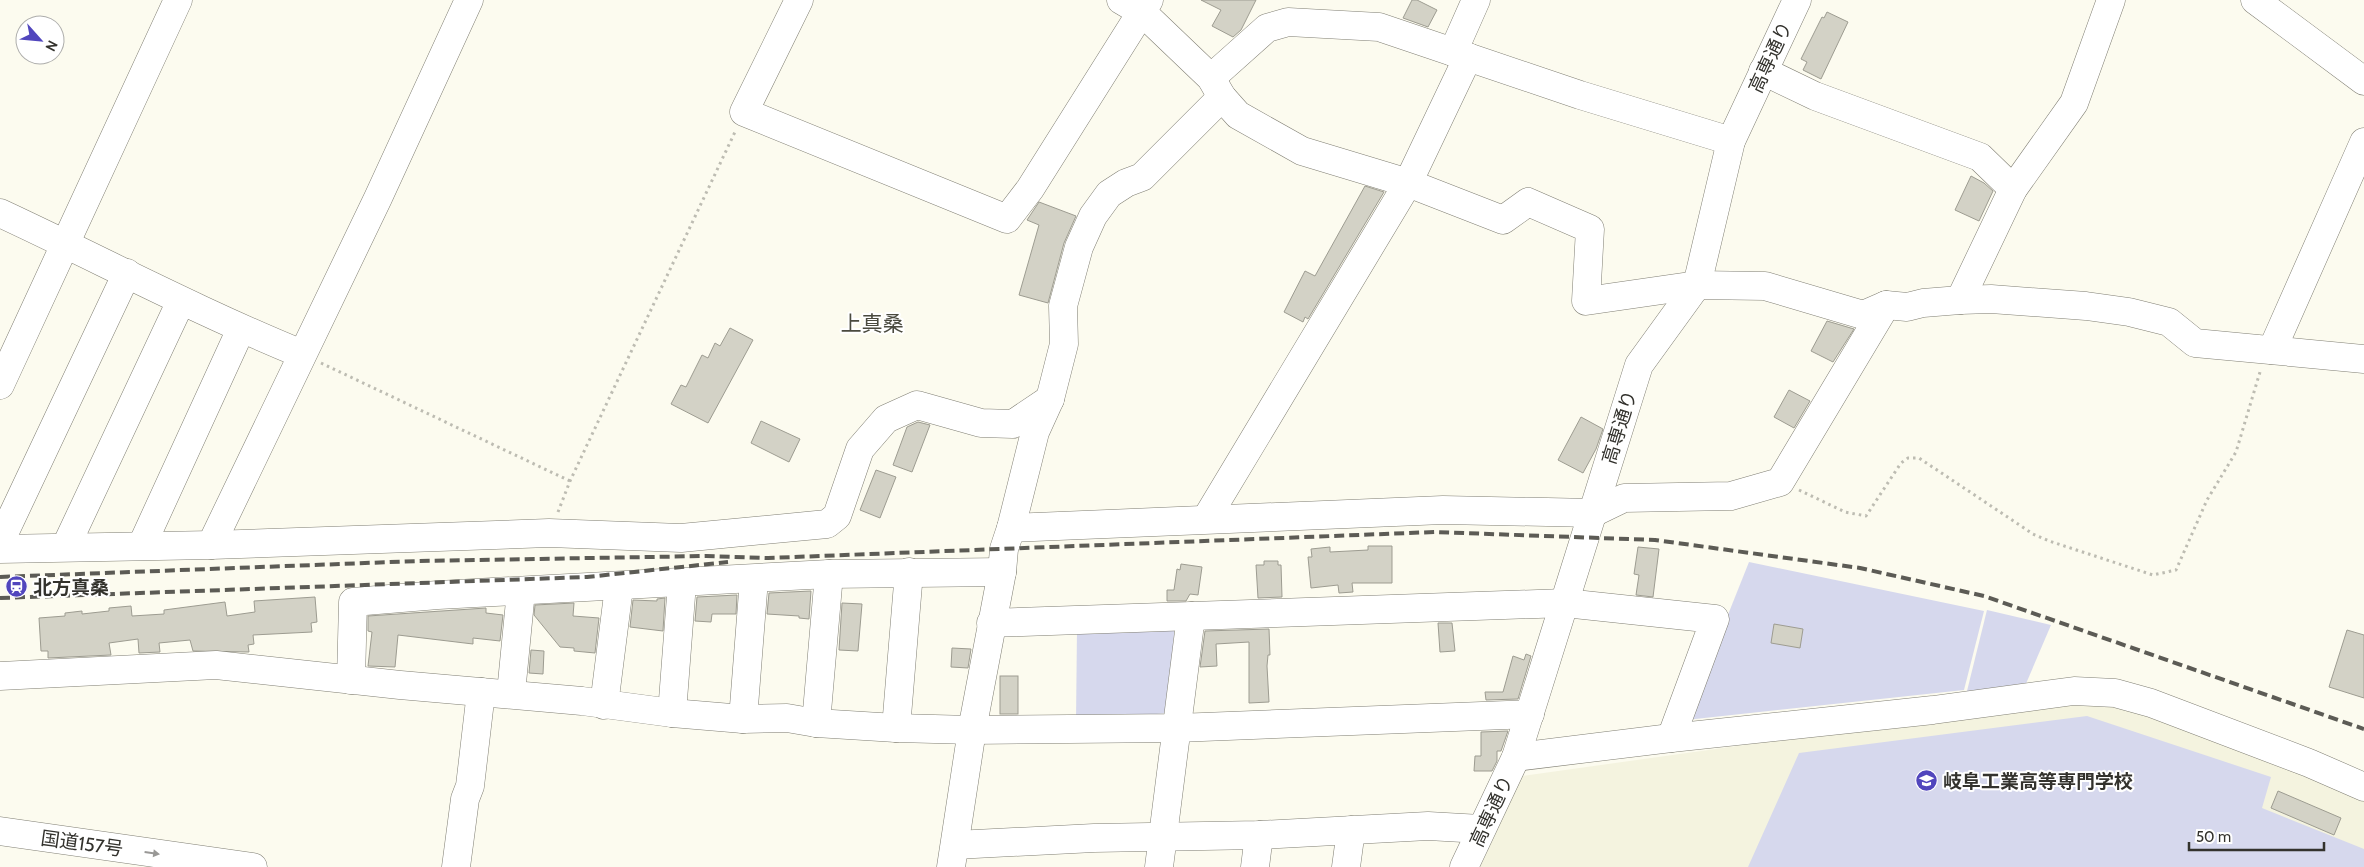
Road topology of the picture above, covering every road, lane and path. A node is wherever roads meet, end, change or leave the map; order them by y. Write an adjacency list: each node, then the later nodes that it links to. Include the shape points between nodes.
1 (178, 0): 19 (main road)
2 (469, 0): 27 (main road)
3 (799, 0): 13 (main road)
4 (1476, 0): 9 (main road)
5 (1797, 0): 10 (main road, 高専通り)
6 (2111, 0): 17 (main road, via 2074,103)
7 (2255, 0): 11 (main road)
8 (1138, 4): 12 (main road); 13 (main road, via 1030,189 1007,219)
9 (1461, 54): 12 (main road, via 1379,27 1288,22 1267,28); 14 (main road, via 1580,95); 16 (main road)
10 (1764, 71): 14 (main road, 高専通り); 17 (main road, via 1815,96 1980,157)
11 (2364, 81)
12 (1216, 88): 16 (main road, via 1238,115 1302,151); 30 (main road, via 1142,177 1109,194 1093,216 1079,246 1063,306 1064,344)
13 (744, 112): 31 (path)
14 (1731, 141): 21 (main road, 高専通り)
15 (2364, 142): 26 (main road)
16 (1408, 183): 21 (main road, via 1503,220 1528,202 1590,228 1586,300); 34 (main road)
17 (2013, 189): 22 (main road)
18 (0, 213): 19 (main road)
19 (64, 243): 20 (main road); 29 (main road)
20 (126, 273): 23 (main road); 37 (main road)
21 (1697, 285): 24 (main road, via 1765,286 1863,314); 33 (main road, 高専通り, via 1639,365)
22 (1960, 300): 24 (main road, via 1923,302 1907,307); 26 (main road, via 1991,299 2120,311 2170,322 2195,343)
23 (181, 302): 25 (main road); 40 (main road)
24 (1886, 305): 32 (main road)
25 (242, 329): 27 (main road); 38 (main road)
26 (2270, 350): 28 (main road); 32 (path, via 2236,452 2207,500 2176,570 2153,575 2049,541 2033,534 1918,458 1908,458 1901,463 1866,516 1845,512)
27 (302, 354): 31 (path); 39 (main road)
28 (2364, 359)
29 (0, 385)
30 (1050, 398): 35 (main road, via 1035,432); 36 (main road, via 1013,424 981,423 917,405 886,419 860,449 837,516 828,524 681,538)
31 (570, 481): 36 (path)
32 (1780, 482): 33 (main road, via 1731,496 1624,498)
33 (1592, 512): 34 (main road, via 1444,510); 49 (main road, 高専通り)
34 (1206, 519): 35 (main road)
35 (1012, 528): 43 (main road, via 1004,549)
36 (549, 533): 39 (main road)
37 (0, 542)
38 (142, 545): 39 (main road); 40 (main road)
39 (211, 545)
40 (66, 546): 41 (main road)
41 (0, 548)
42 (909, 572): 43 (main road); 44 (main road); 61 (main road)
43 (1002, 572): 51 (main road)
44 (829, 574): 45 (main road); 60 (main road)
45 (754, 579): 46 (main road); 59 (main road)
46 (682, 583): 47 (main road); 57 (main road)
47 (619, 587): 48 (main road); 56 (main road)
48 (521, 591): 53 (main road, via 353,602); 55 (main road)
49 (1565, 603): 50 (main road); 58 (main road, 高専通り); 64 (main road, via 1714,619)
50 (1191, 616): 51 (main road); 62 (main road)
51 (991, 623): 63 (main road)
52 (0, 676): 53 (main road, via 216,665)
53 (351, 680): 54 (main road)
54 (481, 692): 55 (main road); 76 (main road)
55 (511, 693): 56 (main road)
56 (604, 705): 57 (main road)
57 (672, 713): 59 (main road)
58 (1530, 714): 62 (main road); 65 (main road, 高専通り)
59 (743, 719): 60 (main road, via 787,718)
60 (816, 723): 61 (main road)
61 (896, 728): 63 (main road)
62 (1177, 728): 63 (main road); 71 (main road)
63 (972, 730): 73 (main road)
64 (1671, 738): 65 (main road); 66 (main road, via 1933,710 2074,691 2114,693 2151,703)
65 (1516, 758): 67 (main road, 高専通り)
66 (2364, 787)
67 (1481, 829): 68 (main road, via 1428,826); 80 (main road, 高専通り)
68 (1351, 830): 70 (main road); 79 (main road)
69 (0, 832): 75 (main road, 国道157号, one-way to 75)
70 (1259, 835): 71 (main road); 78 (main road)
71 (1162, 838): 73 (main road, via 1094,838); 77 (main road)
72 (0, 847): 74 (main road, 国道157号)
73 (953, 856)
74 (135, 867)
75 (253, 867)
76 (456, 867)
77 (1158, 867)
78 (1256, 867)
79 (1346, 867)
80 (1464, 867)

